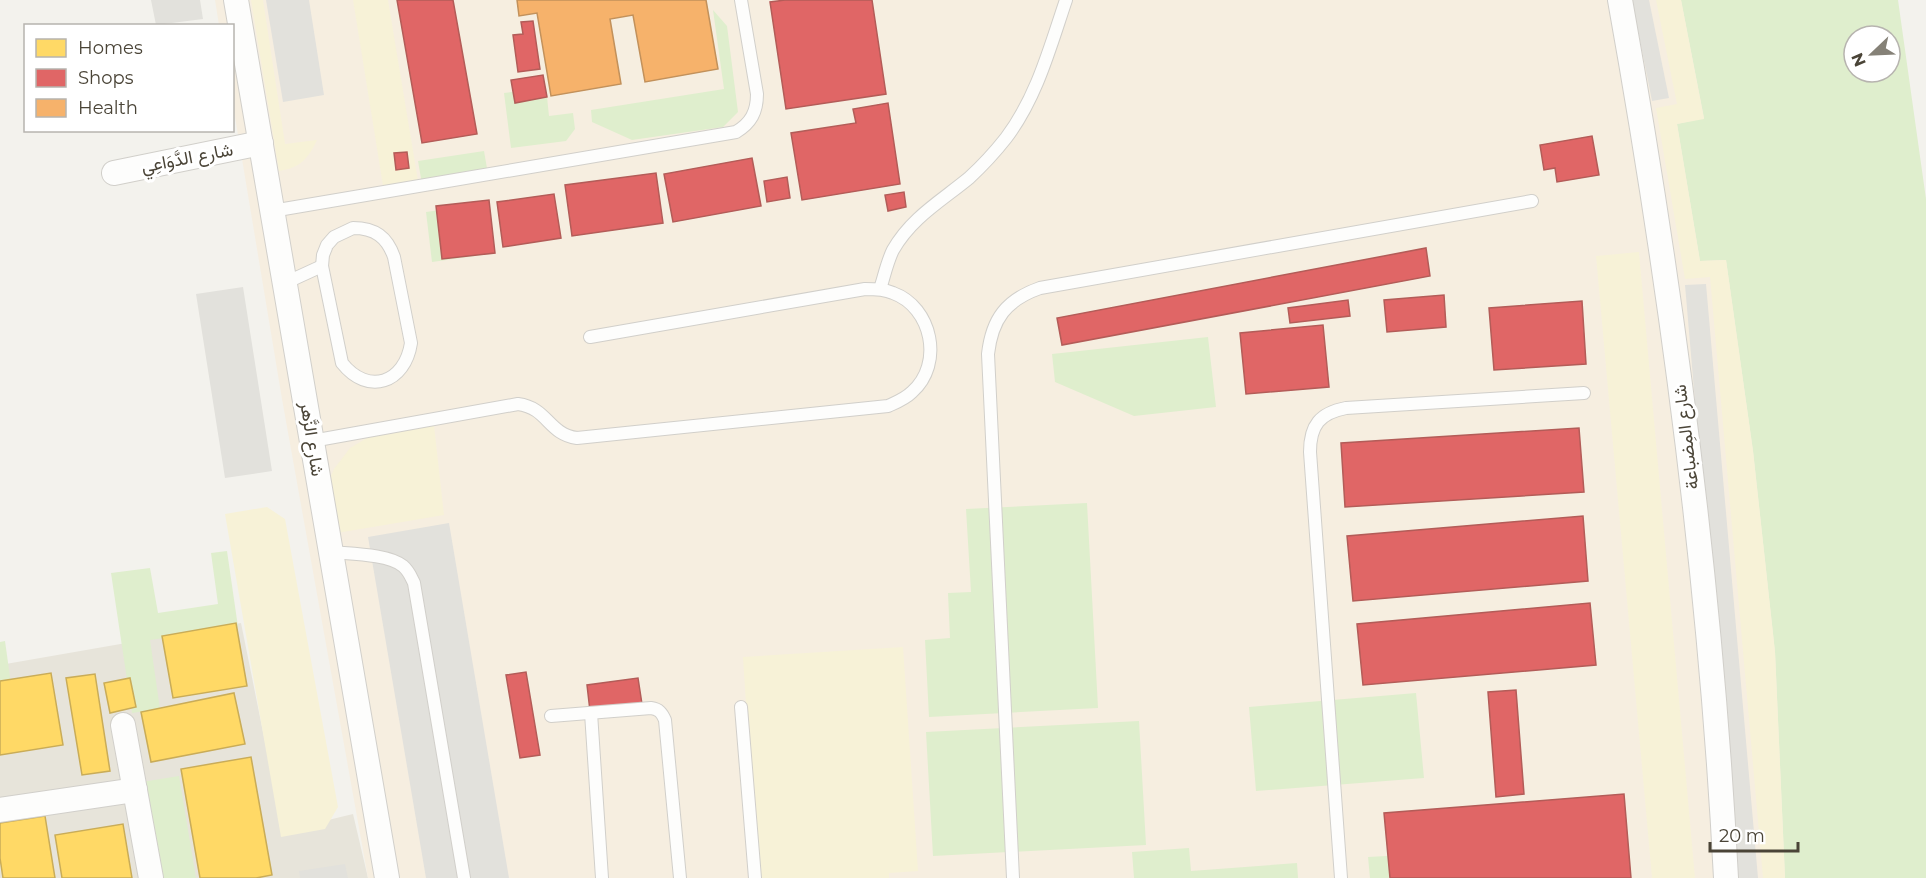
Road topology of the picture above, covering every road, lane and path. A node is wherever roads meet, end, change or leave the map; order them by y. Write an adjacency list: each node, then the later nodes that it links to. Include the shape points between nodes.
1 (236, 0): 5 (street, شارع الزَّهر)
2 (741, 0): 8 (lane, via 757,106 746,126 736,132)
3 (1066, 0): 11 (lane, via 1021,116 988,160 931,206 905,234 893,251)
4 (1620, 0): 30 (street, شارع المِضباعة, via 1681,398 1706,617)
5 (261, 143): 6 (street, شارع الدَّوَاعِي); 8 (street, شارع الزَّهر)
6 (114, 173)
7 (1532, 201): 28 (lane, via 1040,288 1019,298 1002,313 988,354)
8 (272, 211): 10 (street, شارع الزَّهر)
9 (322, 266): 9 (lane, via 342,363 350,373 372,382 395,375 404,366 411,343 390,246 375,231 354,228 334,237 327,245); 10 (lane)
10 (285, 283): 14 (street, شارع الزَّهر)
11 (880, 289): 12 (lane); 14 (lane, via 907,300 917,310 930,337 931,352 922,380 914,391 888,406 577,438 561,433 536,409 518,404)
12 (590, 337)
13 (1584, 393): 29 (lane, via 1347,408 1333,410 1314,427 1310,452)
14 (312, 441): 15 (street, شارع الزَّهر)
15 (331, 552): 23 (street, شارع الزَّهر); 24 (lane, via 395,561 404,566 414,583)
16 (741, 707): 27 (lane)
17 (591, 713): 18 (lane); 25 (lane); 26 (lane, via 651,708 663,715)
18 (551, 716)
19 (123, 725): 20 (street)
20 (135, 790): 21 (street); 22 (street)
21 (0, 810)
22 (151, 878)
23 (387, 878)
24 (464, 878)
25 (602, 878)
26 (680, 878)
27 (755, 878)
28 (1013, 878)
29 (1341, 878)
30 (1726, 878)

